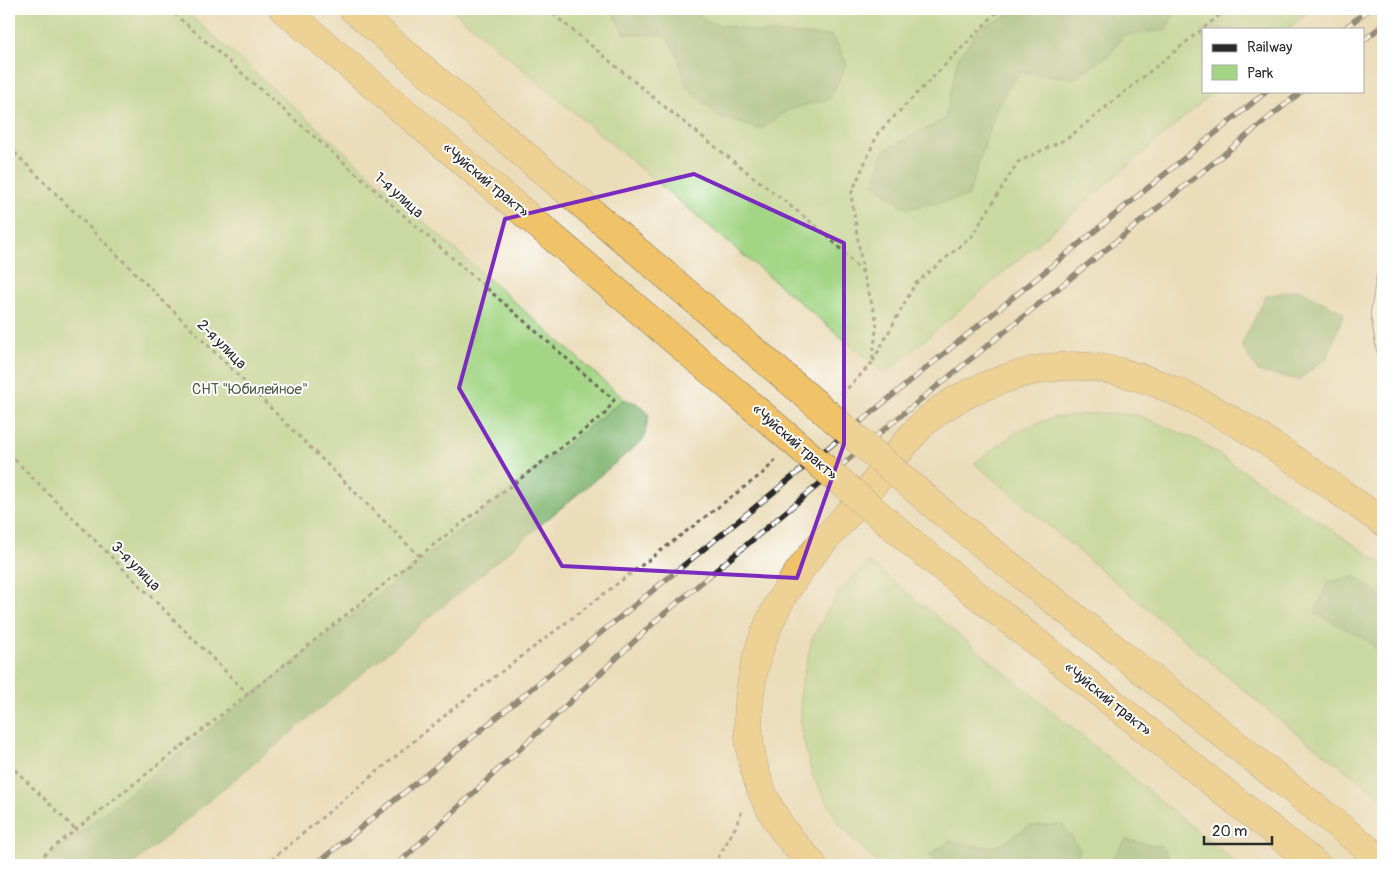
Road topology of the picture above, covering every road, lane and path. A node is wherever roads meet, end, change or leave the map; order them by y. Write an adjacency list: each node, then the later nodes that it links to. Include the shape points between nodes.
1 (169, 9): 18 (path, 1-я улица, via 614,400 605,414)
2 (282, 9): 28 (highway, «Чуйский тракт», bridge, via 918,548)
3 (353, 9): 23 (highway, bridge, via 943,513)
4 (547, 9): 10 (path, via 826,234)
5 (1000, 9): 10 (path, via 878,133 851,194)
6 (1227, 9): 7 (path)
7 (1204, 28)
8 (1202, 29): 13 (path, via 1068,138 1018,162 972,236 915,284)
9 (9, 147): 18 (path, 2-я улица)
10 (863, 273): 13 (path, via 877,322)
11 (1383, 275): 12 (lane, via 1377,314)
12 (1383, 350)
13 (872, 363): 14 (path)
14 (838, 398)
15 (783, 453): 25 (path, via 763,473 455,707)
16 (9, 454): 19 (path, 3-я улица)
17 (1383, 522): 21 (highway, via 1237,422 1150,380 1111,369 1072,366 1033,371 997,382 959,399 926,422 796,576 772,616 754,668 748,739)
18 (419, 556): 19 (path)
19 (248, 694): 22 (path)
20 (9, 764): 22 (path)
21 (758, 775): 26 (path, via 736,826); 27 (highway, via 779,824)
22 (76, 830): 24 (path)
23 (1383, 861)
24 (31, 865)
25 (265, 865)
26 (714, 865)
27 (813, 865)
28 (1316, 865)

